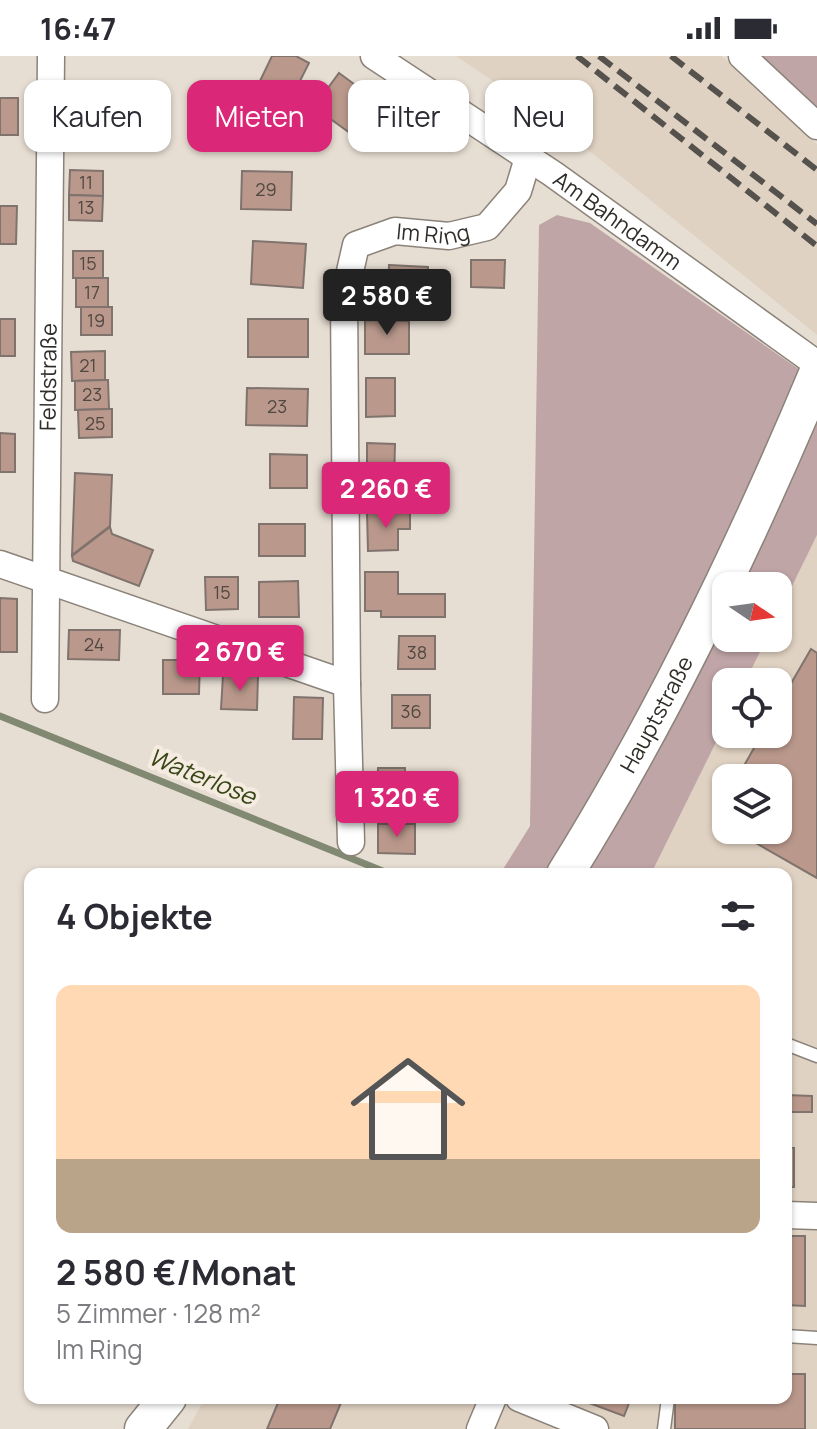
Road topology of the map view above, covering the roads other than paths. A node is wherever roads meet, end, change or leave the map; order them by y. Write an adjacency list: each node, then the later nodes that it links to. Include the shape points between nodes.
1 (51, 56): 9 (street, Feldstraße)
2 (374, 56): 5 (street, Am Bahndamm)
3 (742, 56): 4 (street)
4 (817, 126)
5 (528, 158): 6 (street, Am Bahndamm); 10 (street, Im Ring, via 518,191 487,227 449,236 395,231 356,245 344,298)
6 (817, 364)
7 (817, 374): 13 (main road, Hauptstraße, via 731,571 647,733)
8 (0, 564): 9 (street)
9 (47, 580): 10 (street); 11 (street, Feldstraße)
10 (347, 684): 12 (street, Im Ring)
11 (45, 699)
12 (351, 842)
13 (568, 868)
14 (792, 1046): 15 (lane)
15 (817, 1056)
16 (792, 1215): 17 (street)
17 (817, 1216)
18 (792, 1336): 19 (lane)
19 (817, 1338)
20 (163, 1404): 24 (main road)
21 (490, 1404): 25 (street)
22 (534, 1404): 26 (street)
23 (667, 1404): 27 (lane)
24 (143, 1429)
25 (480, 1429)
26 (595, 1429)
27 (664, 1429)

